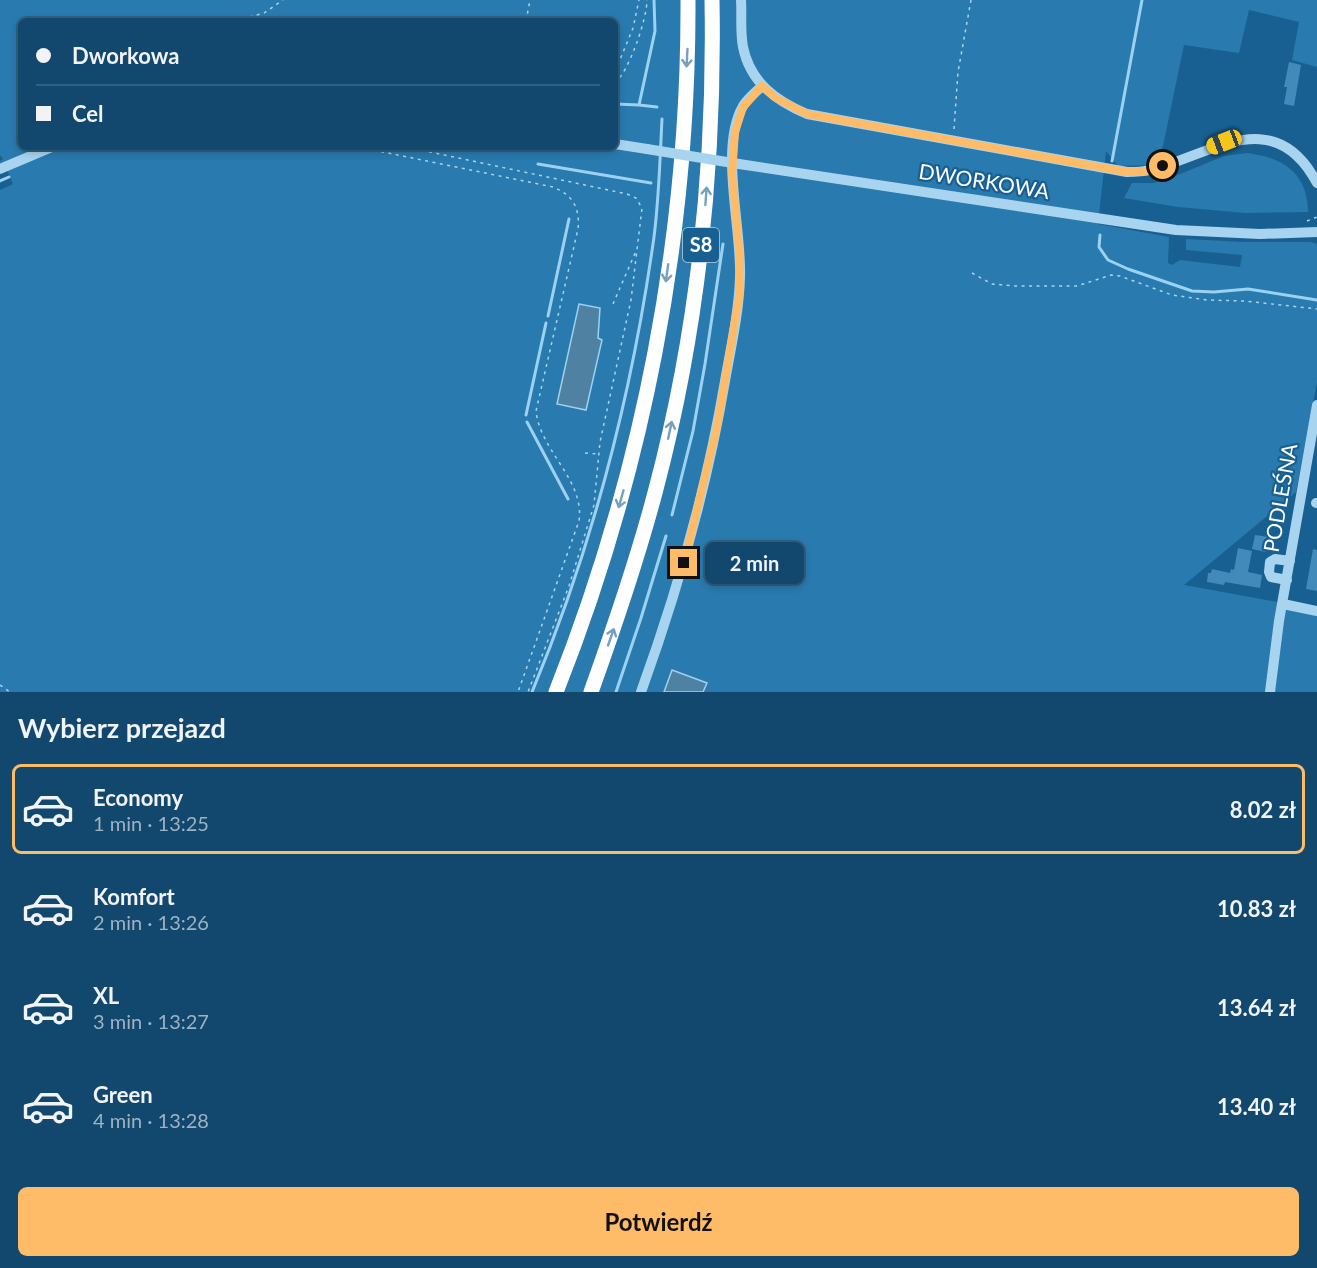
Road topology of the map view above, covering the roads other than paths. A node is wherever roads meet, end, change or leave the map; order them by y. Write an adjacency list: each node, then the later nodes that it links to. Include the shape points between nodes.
1 (688, 0): 17 (highway, S8, one-way to 17, via 677,198 654,360 609,542)
2 (712, 0): 18 (highway, S8, one-way to 2, via 657,487 683,366 706,202)
3 (741, 0): 4 (street, via 742,46 749,67)
4 (762, 86): 8 (street, DWORKOWA, via 807,114 1127,172 1147,171 1236,140 1254,138 1280,144 1294,153 1311,170); 19 (street, via 743,107 735,132 732,173 741,276 717,427 691,540)
5 (618, 144): 9 (street, DWORKOWA, bridge, via 1176,230)
6 (45, 150): 7 (street)
7 (0, 169)
8 (1317, 183)
9 (1317, 232)
10 (1317, 405): 11 (street, PODLEŚNA)
11 (1313, 456): 12 (street, PODLEŚNA)
12 (1290, 561): 13 (street, PODLEŚNA); 13 (street, via 1270,562 1271,577)
13 (1287, 580): 14 (street, PODLEŚNA)
14 (1284, 601): 15 (street); 16 (street); 20 (street, PODLEŚNA)
15 (1317, 604)
16 (1317, 611)
17 (556, 692)
18 (591, 692)
19 (641, 692)
20 (1270, 692)

